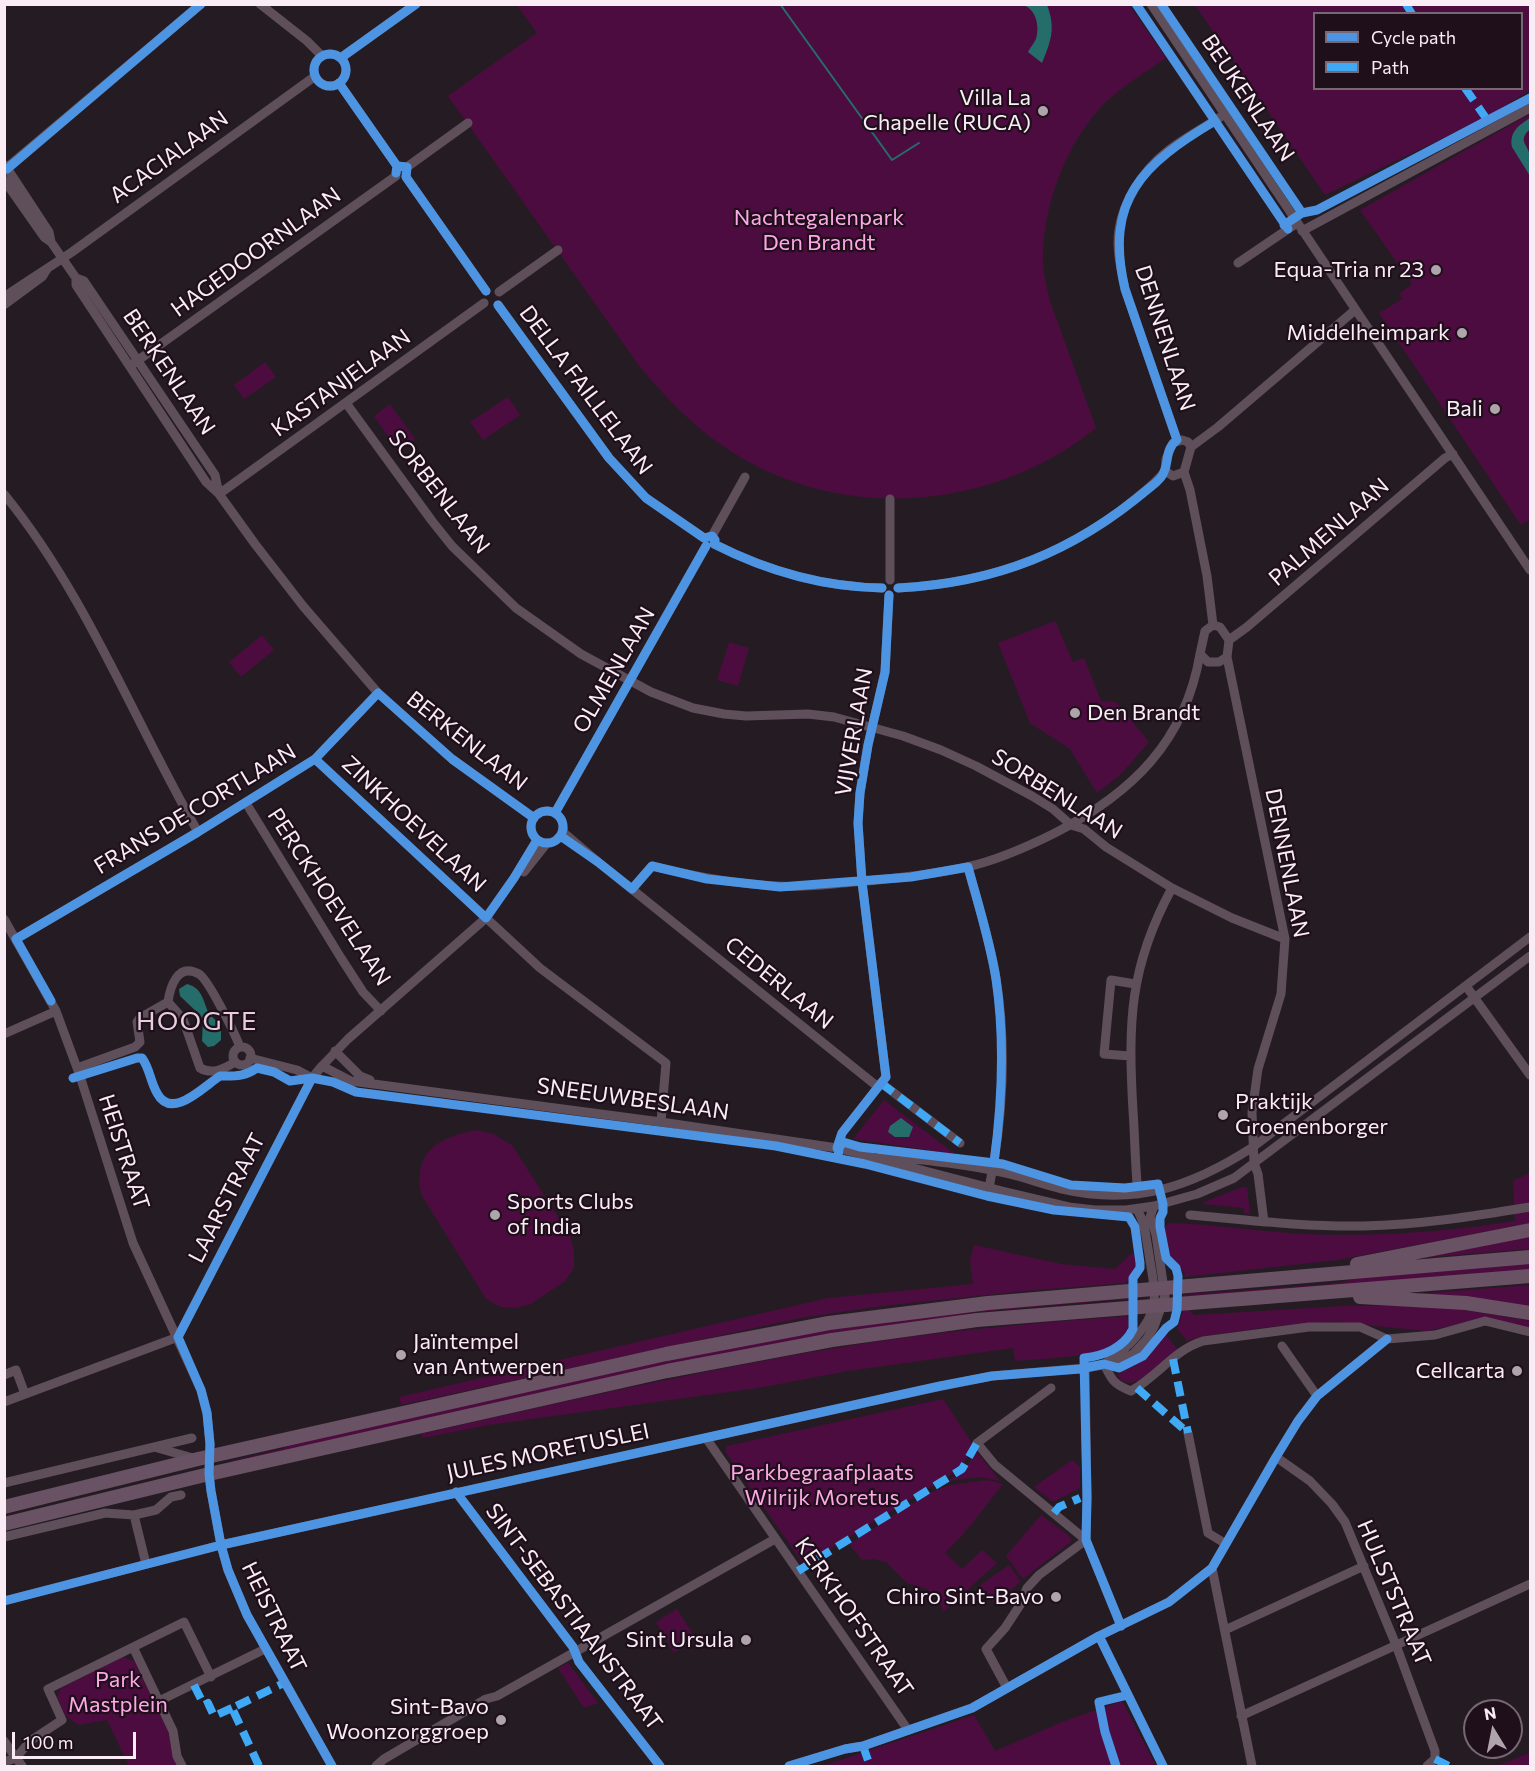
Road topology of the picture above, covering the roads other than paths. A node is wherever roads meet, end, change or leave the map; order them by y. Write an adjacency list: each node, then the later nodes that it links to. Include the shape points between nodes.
1 (201, 4): 12 (street)
2 (260, 4): 5 (street)
3 (416, 4): 6 (street)
4 (1151, 4): 10 (street, BEUKENLAAN)
5 (321, 55): 6 (street, via 333,53); 7 (street)
6 (342, 57): 8 (street, via 345,73)
7 (314, 77): 8 (street, via 325,86); 18 (street, ACACIALAAN)
8 (339, 83): 13 (street)
9 (1530, 108): 15 (street)
10 (1225, 114): 15 (street, BEUKENLAAN); 32 (street, DENNENLAAN, via 1153,164 1128,200 1118,241 1125,289)
11 (468, 123): 13 (street, HAGEDOORNLAAN)
12 (5, 168): 16 (street, BERKENLAAN, via 49,232)
13 (402, 171): 22 (street); 29 (street, HAGEDOORNLAAN)
14 (4, 180): 16 (street, BERKENLAAN)
15 (1300, 227): 19 (street); 28 (street, BEUKENLAAN)
16 (51, 242): 18 (street, BERKENLAAN)
17 (558, 250): 23 (street)
18 (63, 258): 20 (street, ACACIALAAN); 21 (street, BERKENLAAN)
19 (1238, 263)
20 (47, 269): 24 (street, ACACIALAAN); 26 (street, ACACIALAAN)
21 (76, 278): 29 (street, BERKENLAAN, via 84,281); 30 (street, BERKENLAAN, via 76,285)
22 (486, 291): 23 (street, DELLA FAILLELAAN); 25 (street, DELLA FAILLELAAN)
23 (499, 292): 27 (street, DELLA FAILLELAAN)
24 (4, 297)
25 (484, 303): 27 (street, DELLA FAILLELAAN, via 490,307); 31 (street, KASTANJELAAN)
26 (4, 305)
27 (498, 305): 41 (street, DELLA FAILLELAAN, via 609,458 646,498)
28 (1351, 312): 33 (street); 34 (street, BEUKENLAAN)
29 (139, 361): 30 (street, HAGEDOORNLAAN); 39 (street, BERKENLAAN, via 215,476)
30 (130, 366): 39 (street, BERKENLAAN, via 206,482)
31 (346, 403): 39 (street, KASTANJELAAN); 50 (street, SORBENLAAN, via 432,521 490,584 567,645)
32 (1177, 440): 33 (street, via 1186,441); 35 (street, via 1170,447)
33 (1191, 447): 36 (street)
34 (1453, 454): 42 (street, BEUKENLAAN); 47 (street, PALMENLAAN)
35 (1165, 471): 36 (street, via 1173,476); 44 (street, via 1110,518 1035,560 980,578)
36 (1184, 472): 46 (street, via 1205,565)
37 (745, 477): 41 (street, OLMENLAAN)
38 (4, 494): 59 (street, via 44,547 80,605)
39 (219, 494): 51 (street, BERKENLAAN, via 303,606)
40 (890, 499): 43 (street)
41 (709, 541): 45 (street, DELLA FAILLELAAN, via 759,565 795,576); 50 (street, OLMENLAAN)
42 (1530, 570)
43 (890, 580): 44 (street); 45 (street, via 883,584)
44 (898, 588): 45 (street, via 895,594)
45 (886, 592): 52 (street, VIJVERLAAN, via 885,672)
46 (1213, 625): 47 (street, via 1220,627); 48 (street, via 1205,631)
47 (1229, 640): 49 (street, DENNENLAAN)
48 (1200, 654): 49 (street, via 1208,662); 57 (street, via 1186,707 1142,774)
49 (1227, 657): 71 (street, DENNENLAAN)
50 (630, 681): 52 (street, SORBENLAAN, via 673,701 724,714 808,714); 55 (street, OLMENLAAN)
51 (378, 693): 53 (street, FRANS DE CORTLAAN); 56 (street, BERKENLAAN, via 452,759)
52 (873, 727): 57 (street, SORBENLAAN, via 976,766 1053,809); 64 (street, VIJVERLAAN, via 858,822)
53 (315, 759): 54 (street, FRANS DE CORTLAAN); 67 (street, ZINKHOEVELAAN)
54 (246, 803): 59 (street, FRANS DE CORTLAAN); 78 (street, PERCKHOEVELAAN, via 363,992)
55 (555, 813): 56 (street, BERKENLAAN, via 546,811); 58 (street)
56 (534, 818): 61 (street, BERKENLAAN, via 531,827)
57 (1071, 825): 63 (street, via 1023,850); 65 (street, SORBENLAAN)
58 (563, 828): 60 (street); 62 (street, CEDERLAAN)
59 (198, 832): 70 (street, FRANS DE CORTLAAN)
60 (558, 838): 61 (street); 62 (street, CEDERLAAN)
61 (542, 841): 67 (street, LAARSTRAAT)
62 (598, 862): 66 (street, CEDERLAAN)
63 (968, 867): 64 (street); 97 (street, via 996,978 999,1012 1000,1090)
64 (862, 882): 66 (street, via 780,887 707,879 652,866); 89 (street, VIJVERLAAN, via 886,1077)
65 (1172, 888): 71 (street, SORBENLAAN); 73 (street, via 1154,923)
66 (632, 889): 89 (street, CEDERLAAN)
67 (486, 918): 78 (street, LAARSTRAAT); 91 (street, ZINKHOEVELAAN, via 540,968 666,1063)
68 (4, 919): 70 (street, HEISTRAAT)
69 (1530, 938): 74 (street, SNEEUWBESLAAN)
70 (16, 939): 77 (street, HEISTRAAT)
71 (1285, 939): 93 (street, DENNENLAAN, via 1281,994 1253,1097)
72 (1530, 956): 75 (street, SNEEUWBESLAAN)
73 (1135, 984): 82 (street); 82 (street, via 1111,980 1104,1054)
74 (1466, 986): 75 (street); 93 (street, SNEEUWBESLAAN)
75 (1475, 998): 87 (street); 96 (street, SNEEUWBESLAAN)
76 (168, 1002): 80 (street, via 175,977 199,974); 84 (street, via 183,1019 200,1068 217,1071); 86 (street, via 137,1022 140,1042 135,1047)
77 (56, 1011): 79 (street); 86 (street, HEISTRAAT)
78 (381, 1011): 81 (street, LAARSTRAAT)
79 (4, 1035)
80 (240, 1047): 83 (street, via 248,1050); 84 (street, via 233,1053)
81 (335, 1051): 85 (street, LAARSTRAAT); 90 (street, SNEEUWBESLAAN, via 360,1076)
82 (1130, 1056): 99 (street)
83 (250, 1058): 84 (street, via 243,1065); 88 (street, via 297,1070)
84 (235, 1062)
85 (322, 1066): 88 (street, LAARSTRAAT); 90 (street, SNEEUWBESLAAN, via 351,1081)
86 (77, 1068): 114 (street, HEISTRAAT, via 133,1243)
87 (1530, 1075)
88 (312, 1078): 114 (street, LAARSTRAAT)
89 (880, 1085): 92 (street, CEDERLAAN); 94 (street, via 842,1133)
90 (388, 1086): 91 (street, SNEEUWBESLAAN)
91 (661, 1122): 94 (street, SNEEUWBESLAAN)
92 (960, 1143)
93 (1253, 1147): 96 (street, DENNENLAAN); 99 (street, SNEEUWBESLAAN, via 1189,1182)
94 (837, 1148): 95 (street, SNEEUWBESLAAN)
95 (872, 1156): 97 (street, SNEEUWBESLAAN); 98 (street, SNEEUWBESLAAN)
96 (1254, 1163): 100 (street, SNEEUWBESLAAN, via 1219,1186); 104 (street, DENNENLAAN)
97 (992, 1170): 98 (street); 99 (street, SNEEUWBESLAAN, via 1081,1192)
98 (989, 1188): 102 (street, SNEEUWBESLAAN, via 1086,1209)
99 (1138, 1194)
100 (1154, 1206): 102 (street, SNEEUWBESLAAN); 109 (street, JULES MORETUSLEI, via 1150,1217 1156,1235)
101 (1530, 1207): 104 (street, via 1425,1223 1363,1226)
102 (1137, 1209): 109 (street, JULES MORETUSLEI)
103 (1190, 1215): 104 (street)
104 (1264, 1222)
105 (1530, 1230): 107 (highway, via 1391,1256)
106 (1530, 1257): 107 (highway)
107 (1330, 1274): 109 (highway)
108 (1530, 1276): 110 (highway)
109 (1159, 1288): 111 (street, JULES MORETUSLEI); 129 (highway, via 907,1312 746,1338)
110 (1331, 1293): 111 (highway); 112 (highway, via 1466,1303)
111 (1159, 1306): 117 (street, JULES MORETUSLEI, via 1154,1327 1133,1354); 130 (highway, via 942,1324 749,1354)
112 (1530, 1313)
113 (1530, 1332): 115 (street, via 1485,1321 1435,1335)
114 (178, 1337): 121 (street); 129 (street, HEISTRAAT, via 207,1413)
115 (1387, 1339): 117 (street, via 1360,1327 1309,1327 1203,1341 1187,1346 1145,1384 1131,1390 1118,1386); 122 (street)
116 (1282, 1346): 122 (street)
117 (1104, 1364): 118 (street, JULES MORETUSLEI)
118 (1085, 1368): 126 (street, JULES MORETUSLEI, via 992,1376); 139 (street)
119 (4, 1375): 121 (street, via 16,1370)
120 (1051, 1388): 139 (street, via 977,1443 995,1465)
121 (25, 1394): 123 (street)
122 (1317, 1396): 128 (street)
123 (4, 1402)
124 (1188, 1433): 140 (street, via 1208,1533)
125 (192, 1438): 127 (street)
126 (706, 1438): 132 (street, JULES MORETUSLEI); 138 (street, KERKHOFSTRAAT)
127 (153, 1447): 129 (street); 131 (street)
128 (1276, 1457): 140 (street); 143 (street, HULSTSTRAAT, via 1310,1481 1332,1504 1345,1522)
129 (204, 1458): 130 (street, HEISTRAAT); 134 (highway)
130 (209, 1474): 136 (highway); 141 (street, HEISTRAAT)
131 (4, 1483)
132 (456, 1492): 141 (street, JULES MORETUSLEI); 153 (street, SINT-SEBASTIAANSTRAAT)
133 (181, 1495): 135 (street, via 171,1497 156,1510)
134 (4, 1507)
135 (134, 1515): 137 (street, via 105,1513); 142 (street)
136 (4, 1524)
137 (4, 1537)
138 (775, 1539): 153 (street); 158 (street, KERKHOFSTRAAT)
139 (1086, 1540): 147 (street); 155 (street, via 1027,1588 1005,1628 986,1649)
140 (1226, 1544): 144 (street)
141 (221, 1545): 142 (street, JULES MORETUSLEI); 152 (street, HEISTRAAT, via 247,1615)
142 (146, 1564): 146 (street, JULES MORETUSLEI)
143 (1364, 1566): 148 (street); 150 (street, HULSTSTRAAT)
144 (1212, 1568): 147 (street, via 1169,1602); 148 (street)
145 (1530, 1584): 150 (street)
146 (4, 1601)
147 (1121, 1626): 149 (street)
148 (1225, 1630): 157 (street)
149 (1099, 1636): 155 (street); 169 (street)
150 (1396, 1645): 157 (street); 162 (street, HULSTSTRAAT, via 1435,1750 1435,1759)
151 (133, 1647): 154 (street, via 184,1622); 156 (street); 160 (street, via 48,1689 62,1720 30,1741)
152 (265, 1649): 154 (street); 165 (street, HEISTRAAT)
153 (575, 1650): 166 (street); 167 (street, SINT-SEBASTIAANSTRAAT, via 579,1662)
154 (211, 1677): 156 (street)
155 (1007, 1688): 158 (street, via 972,1708)
156 (159, 1701): 164 (street, via 173,1731)
157 (1241, 1716): 170 (street)
158 (908, 1730): 168 (street)
159 (4, 1741): 160 (street)
160 (16, 1758): 161 (street); 163 (street)
161 (4, 1762)
162 (1428, 1766)
163 (22, 1767)
164 (182, 1767)
165 (332, 1767)
166 (376, 1767)
167 (660, 1767)
168 (789, 1767)
169 (1162, 1767)
170 (1252, 1767)

